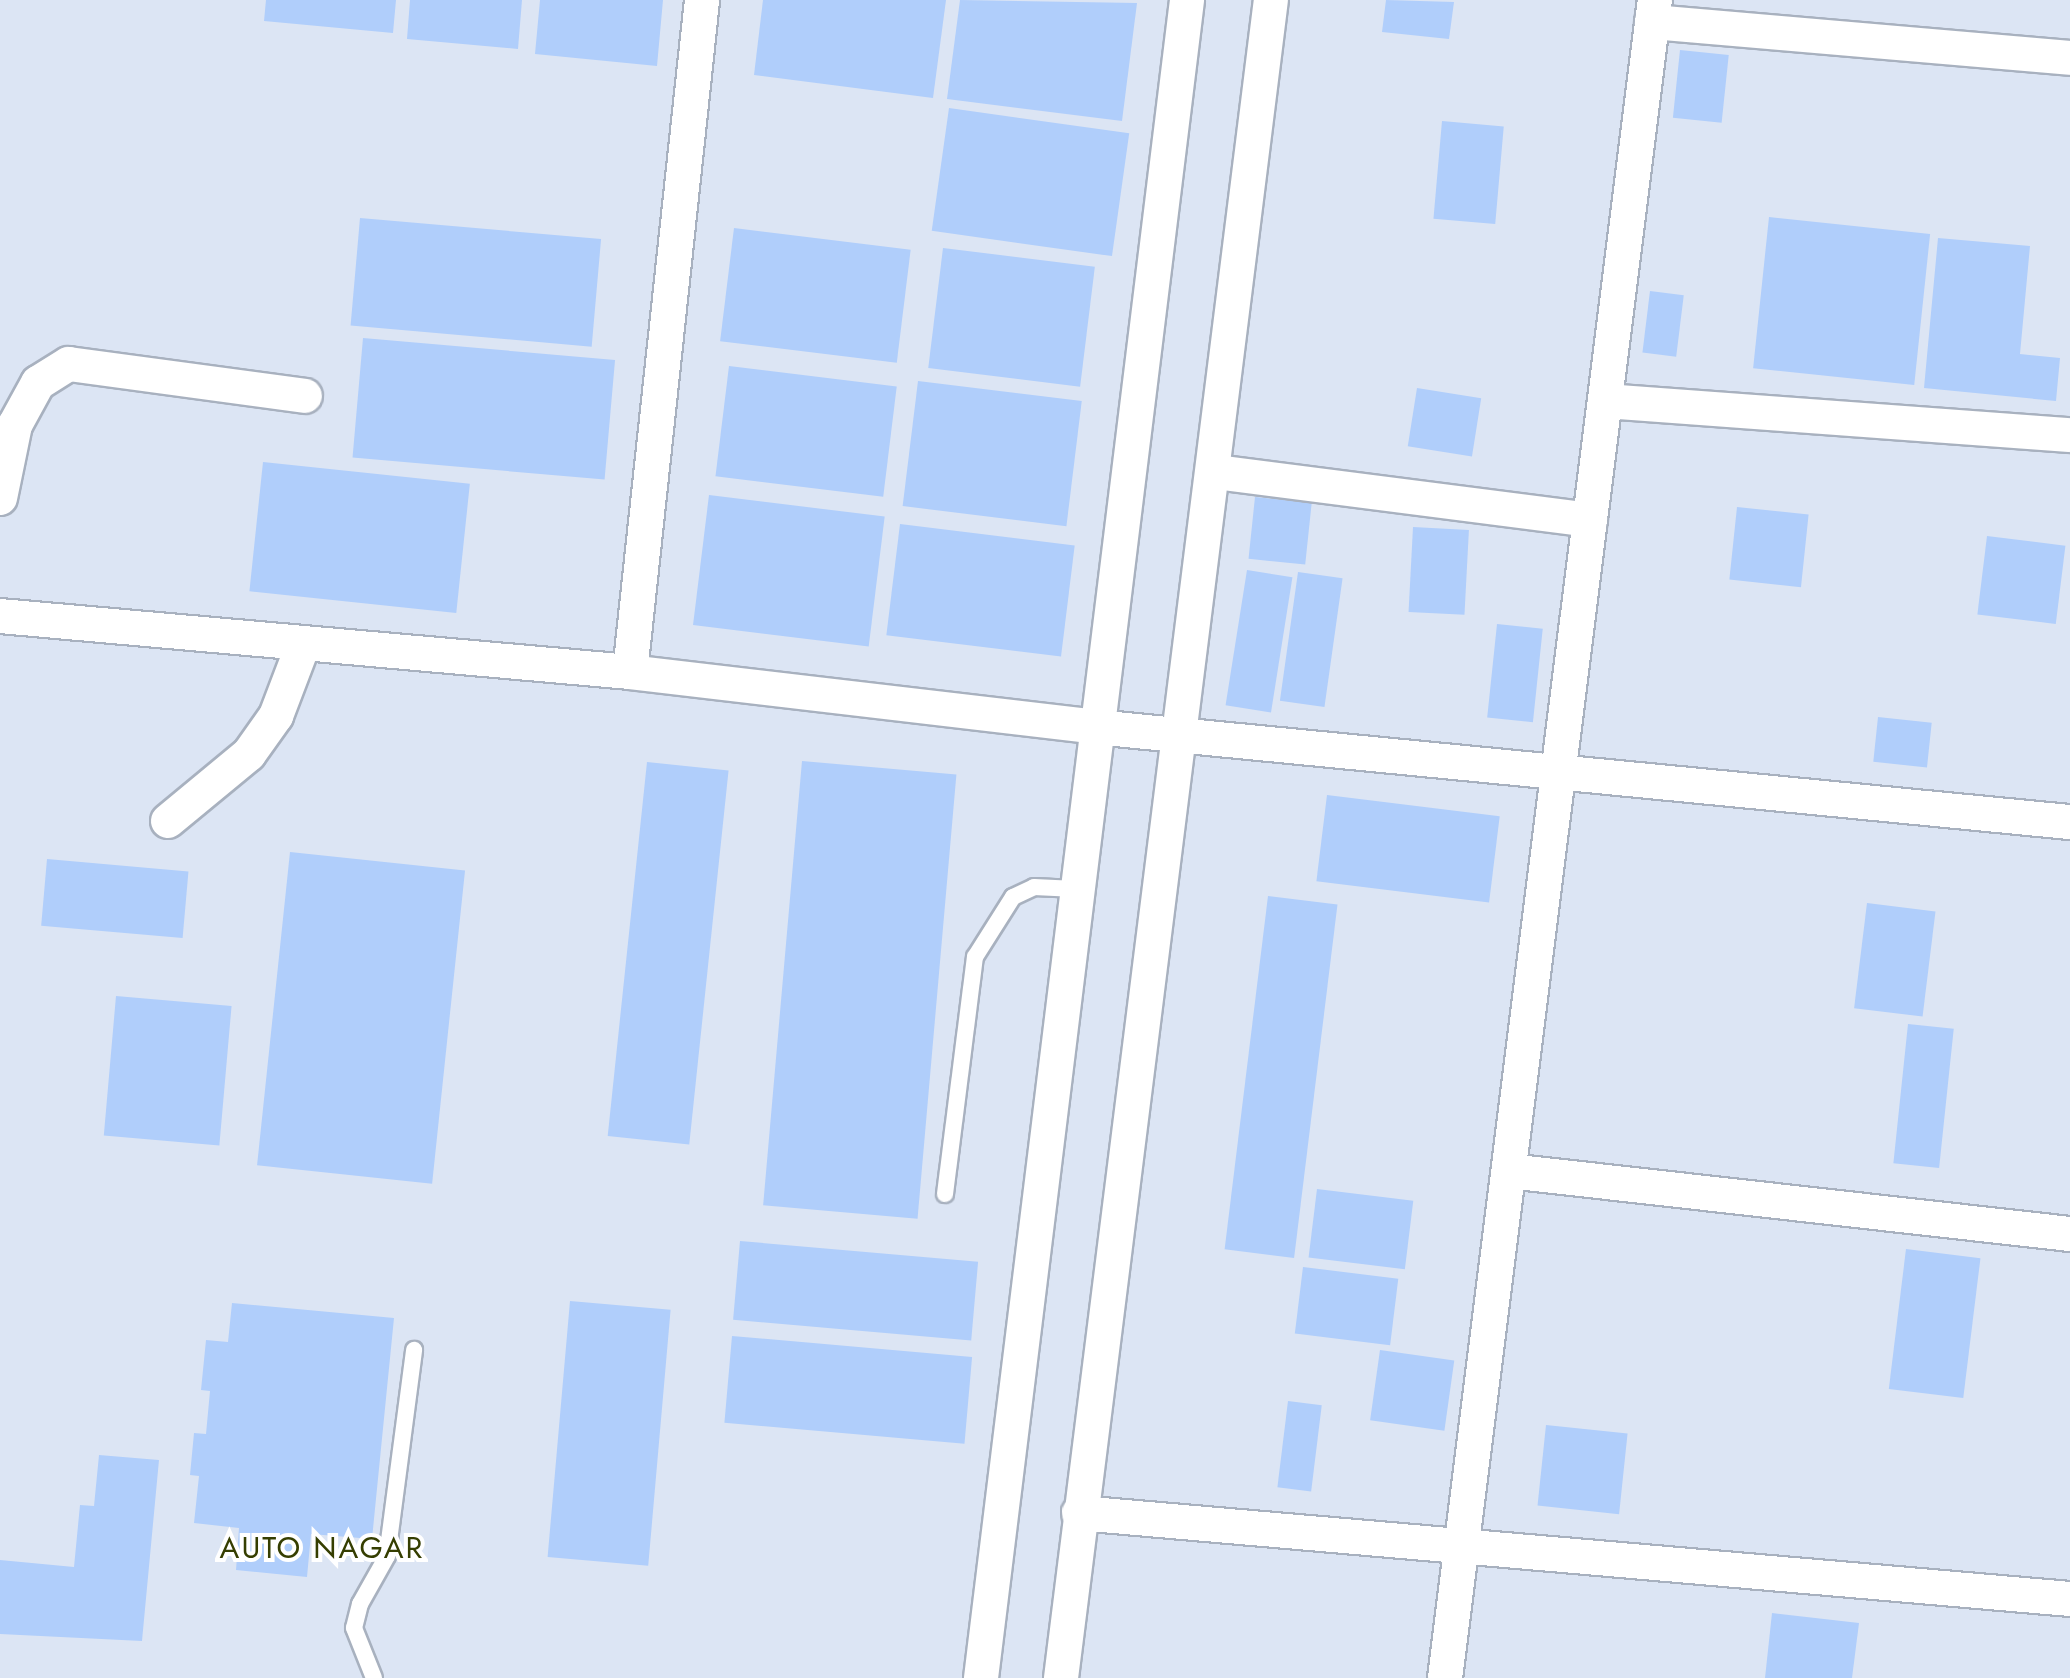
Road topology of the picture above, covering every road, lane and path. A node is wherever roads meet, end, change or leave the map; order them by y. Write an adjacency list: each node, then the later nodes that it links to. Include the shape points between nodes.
1 (702, 0): 14 (street)
2 (1187, 0): 15 (street)
3 (1271, 0): 9 (street)
4 (1654, 11): 5 (street); 7 (street)
5 (2070, 58)
6 (305, 396): 10 (street, via 69,364 38,383 15,425)
7 (1605, 401): 8 (street); 11 (street)
8 (2070, 435)
9 (1216, 472): 11 (street); 16 (street)
10 (0, 498)
11 (1590, 520): 17 (street)
12 (0, 616): 13 (street)
13 (303, 645): 14 (street); 18 (street, via 276,716 249,754)
14 (630, 672): 15 (street)
15 (1095, 727): 16 (street); 20 (street)
16 (1180, 735): 17 (street); 25 (street)
17 (1558, 775): 19 (street); 21 (street)
18 (168, 821)
19 (2070, 822)
20 (1076, 889): 22 (lane, via 1034,887 1013,897 975,957); 29 (street)
21 (1509, 1171): 23 (street); 26 (street)
22 (945, 1194)
23 (2070, 1234)
24 (414, 1350): 28 (lane, via 387,1556 360,1604 354,1628)
25 (1079, 1513): 26 (street); 30 (street)
26 (1462, 1544): 27 (street); 31 (street)
27 (2070, 1599)
28 (374, 1678)
29 (981, 1678)
30 (1061, 1678)
31 (1445, 1678)

